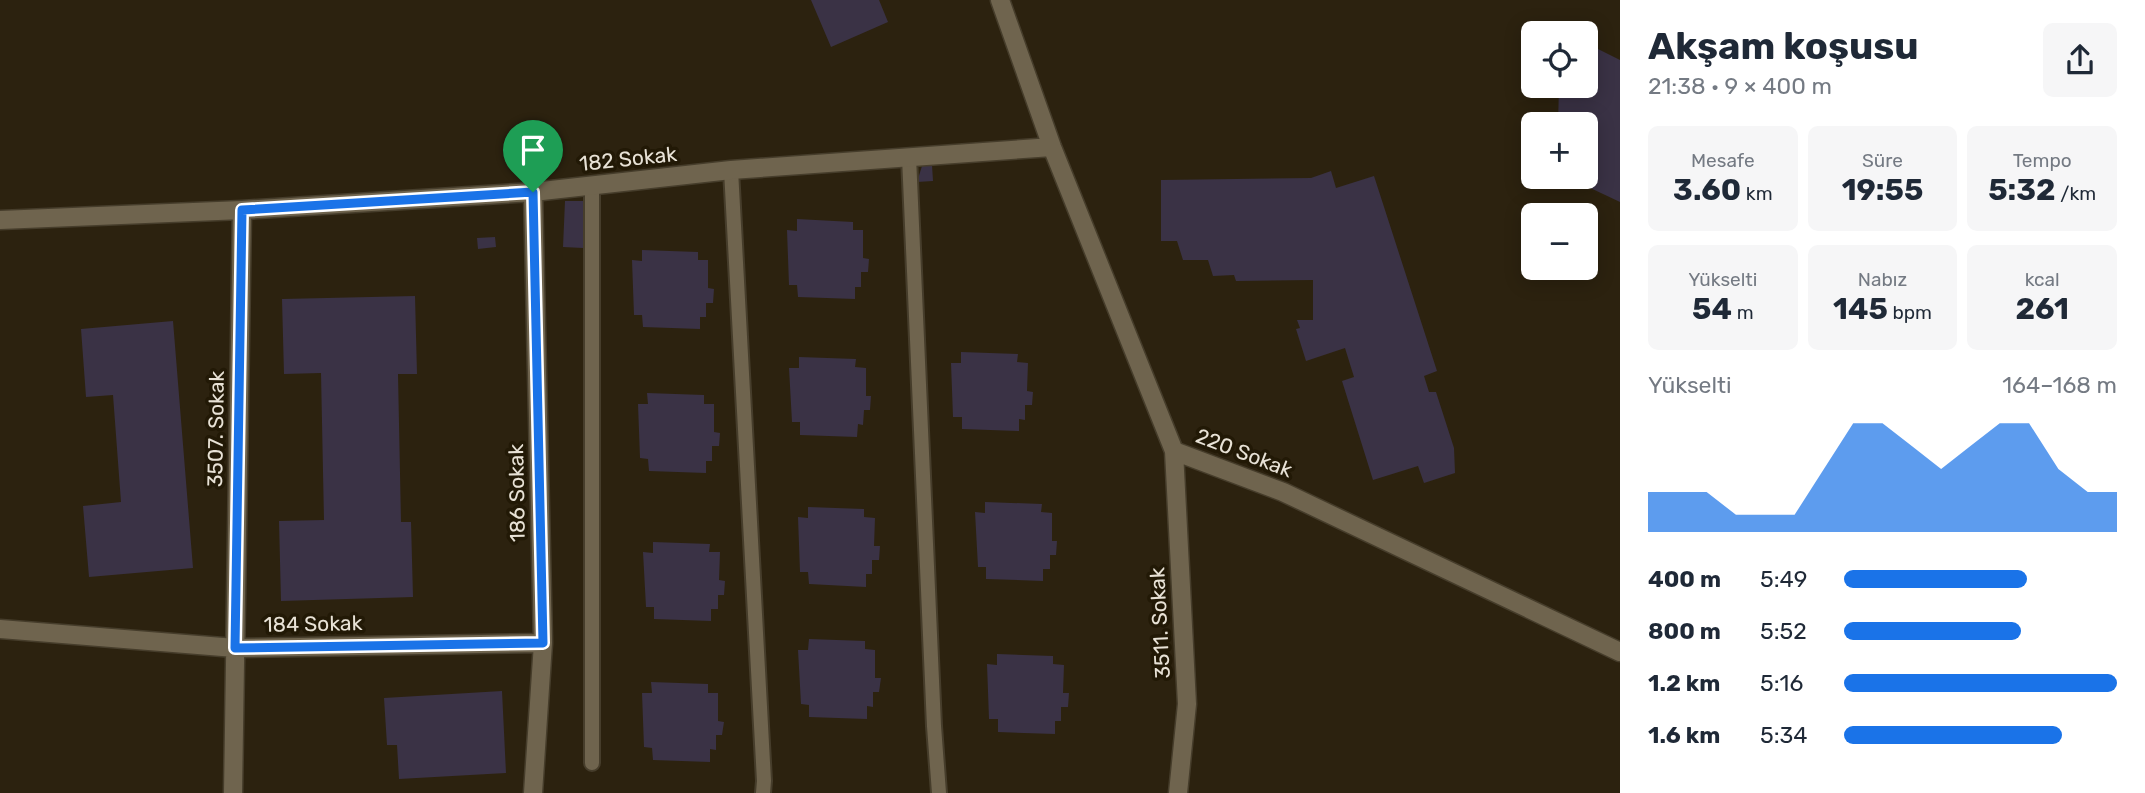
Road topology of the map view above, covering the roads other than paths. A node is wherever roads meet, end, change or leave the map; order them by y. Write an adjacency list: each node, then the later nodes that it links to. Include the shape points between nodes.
1 (1000, 0): 2 (street, 220 Sokak)
2 (1052, 147): 3 (street, 182 Sokak); 9 (street, 220 Sokak)
3 (909, 157): 4 (street, 182 Sokak); 18 (lane)
4 (732, 170): 5 (street, 182 Sokak); 17 (lane)
5 (592, 186): 6 (street, 182 Sokak); 14 (lane)
6 (533, 192): 7 (street, 182 Sokak); 11 (street, 186 Sokak)
7 (242, 210): 8 (street, 182 Sokak); 12 (street, 3507. Sokak)
8 (0, 220)
9 (1174, 451): 13 (street, 220 Sokak, via 1283,492); 19 (street, 3511. Sokak, via 1186,704)
10 (0, 629): 12 (street, 184 Sokak)
11 (543, 643): 12 (street, 184 Sokak); 16 (street, 186 Sokak)
12 (235, 648): 15 (street, 3507. Sokak)
13 (1620, 652)
14 (592, 763)
15 (233, 793)
16 (533, 793)
17 (763, 793)
18 (939, 793)
19 (1178, 793)

